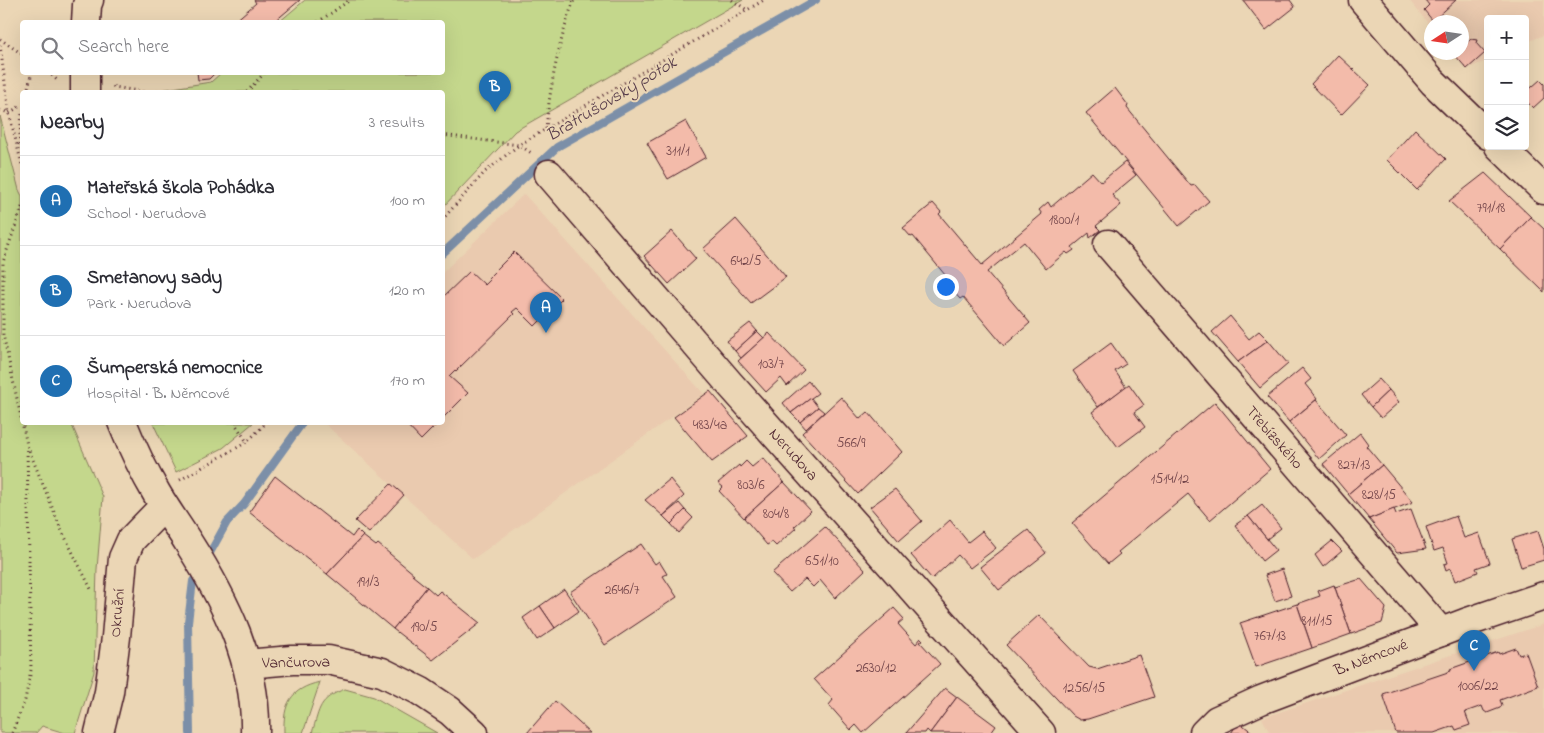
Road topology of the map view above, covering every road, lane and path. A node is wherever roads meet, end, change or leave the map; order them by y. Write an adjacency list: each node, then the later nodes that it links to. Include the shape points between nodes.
1 (89, 0): 8 (street)
2 (350, 0): 9 (path)
3 (574, 0): 24 (path, via 549,95)
4 (732, 0): 7 (path)
5 (764, 0): 7 (path)
6 (1363, 0): 25 (street, via 1432,82)
7 (747, 10): 24 (path)
8 (86, 20)
9 (321, 20)
10 (0, 39): 12 (path)
11 (0, 45): 23 (path)
12 (20, 53)
13 (31, 75): 17 (path)
14 (85, 75): 18 (street)
15 (263, 75): 20 (path)
16 (111, 80): 19 (path, via 114,87)
17 (28, 90)
18 (85, 90)
19 (132, 90)
20 (249, 90)
21 (20, 106): 23 (path)
22 (0, 110): 23 (path)
23 (9, 112): 29 (path)
24 (546, 129): 28 (path)
25 (1484, 132)
26 (445, 135): 28 (path)
27 (20, 138): 29 (path)
28 (519, 146): 31 (path); 36 (path, via 485,172)
29 (19, 150): 32 (path)
30 (1503, 150): 34 (street)
31 (532, 153)
32 (20, 155)
33 (549, 174): 56 (street, Nerudova)
34 (1544, 190)
35 (20, 212): 38 (path, via 3,262)
36 (445, 217)
37 (1108, 244): 50 (street, Třebízského)
38 (2, 336): 39 (path)
39 (20, 414)
40 (22, 425): 45 (path)
41 (123, 425): 47 (street, Vančurova)
42 (236, 425): 44 (path)
43 (264, 425): 44 (path)
44 (247, 442): 46 (path)
45 (27, 445): 49 (path, via 60,527); 52 (path, via 31,670 25,700)
46 (179, 480)
47 (164, 506): 51 (street, Vančurova, via 189,542 231,618); 53 (street, Okružní, via 130,540 123,558 109,692)
48 (1544, 596): 50 (street, B. Němcové)
49 (96, 598)
50 (1441, 632): 57 (street, B. Němcové, via 1261,700 1217,720)
51 (248, 664): 54 (street, via 256,716); 55 (street, Vančurova, via 328,660 382,672 420,691 450,711)
52 (12, 733)
53 (99, 733)
54 (255, 733)
55 (474, 733)
56 (1041, 733)
57 (1204, 733)

